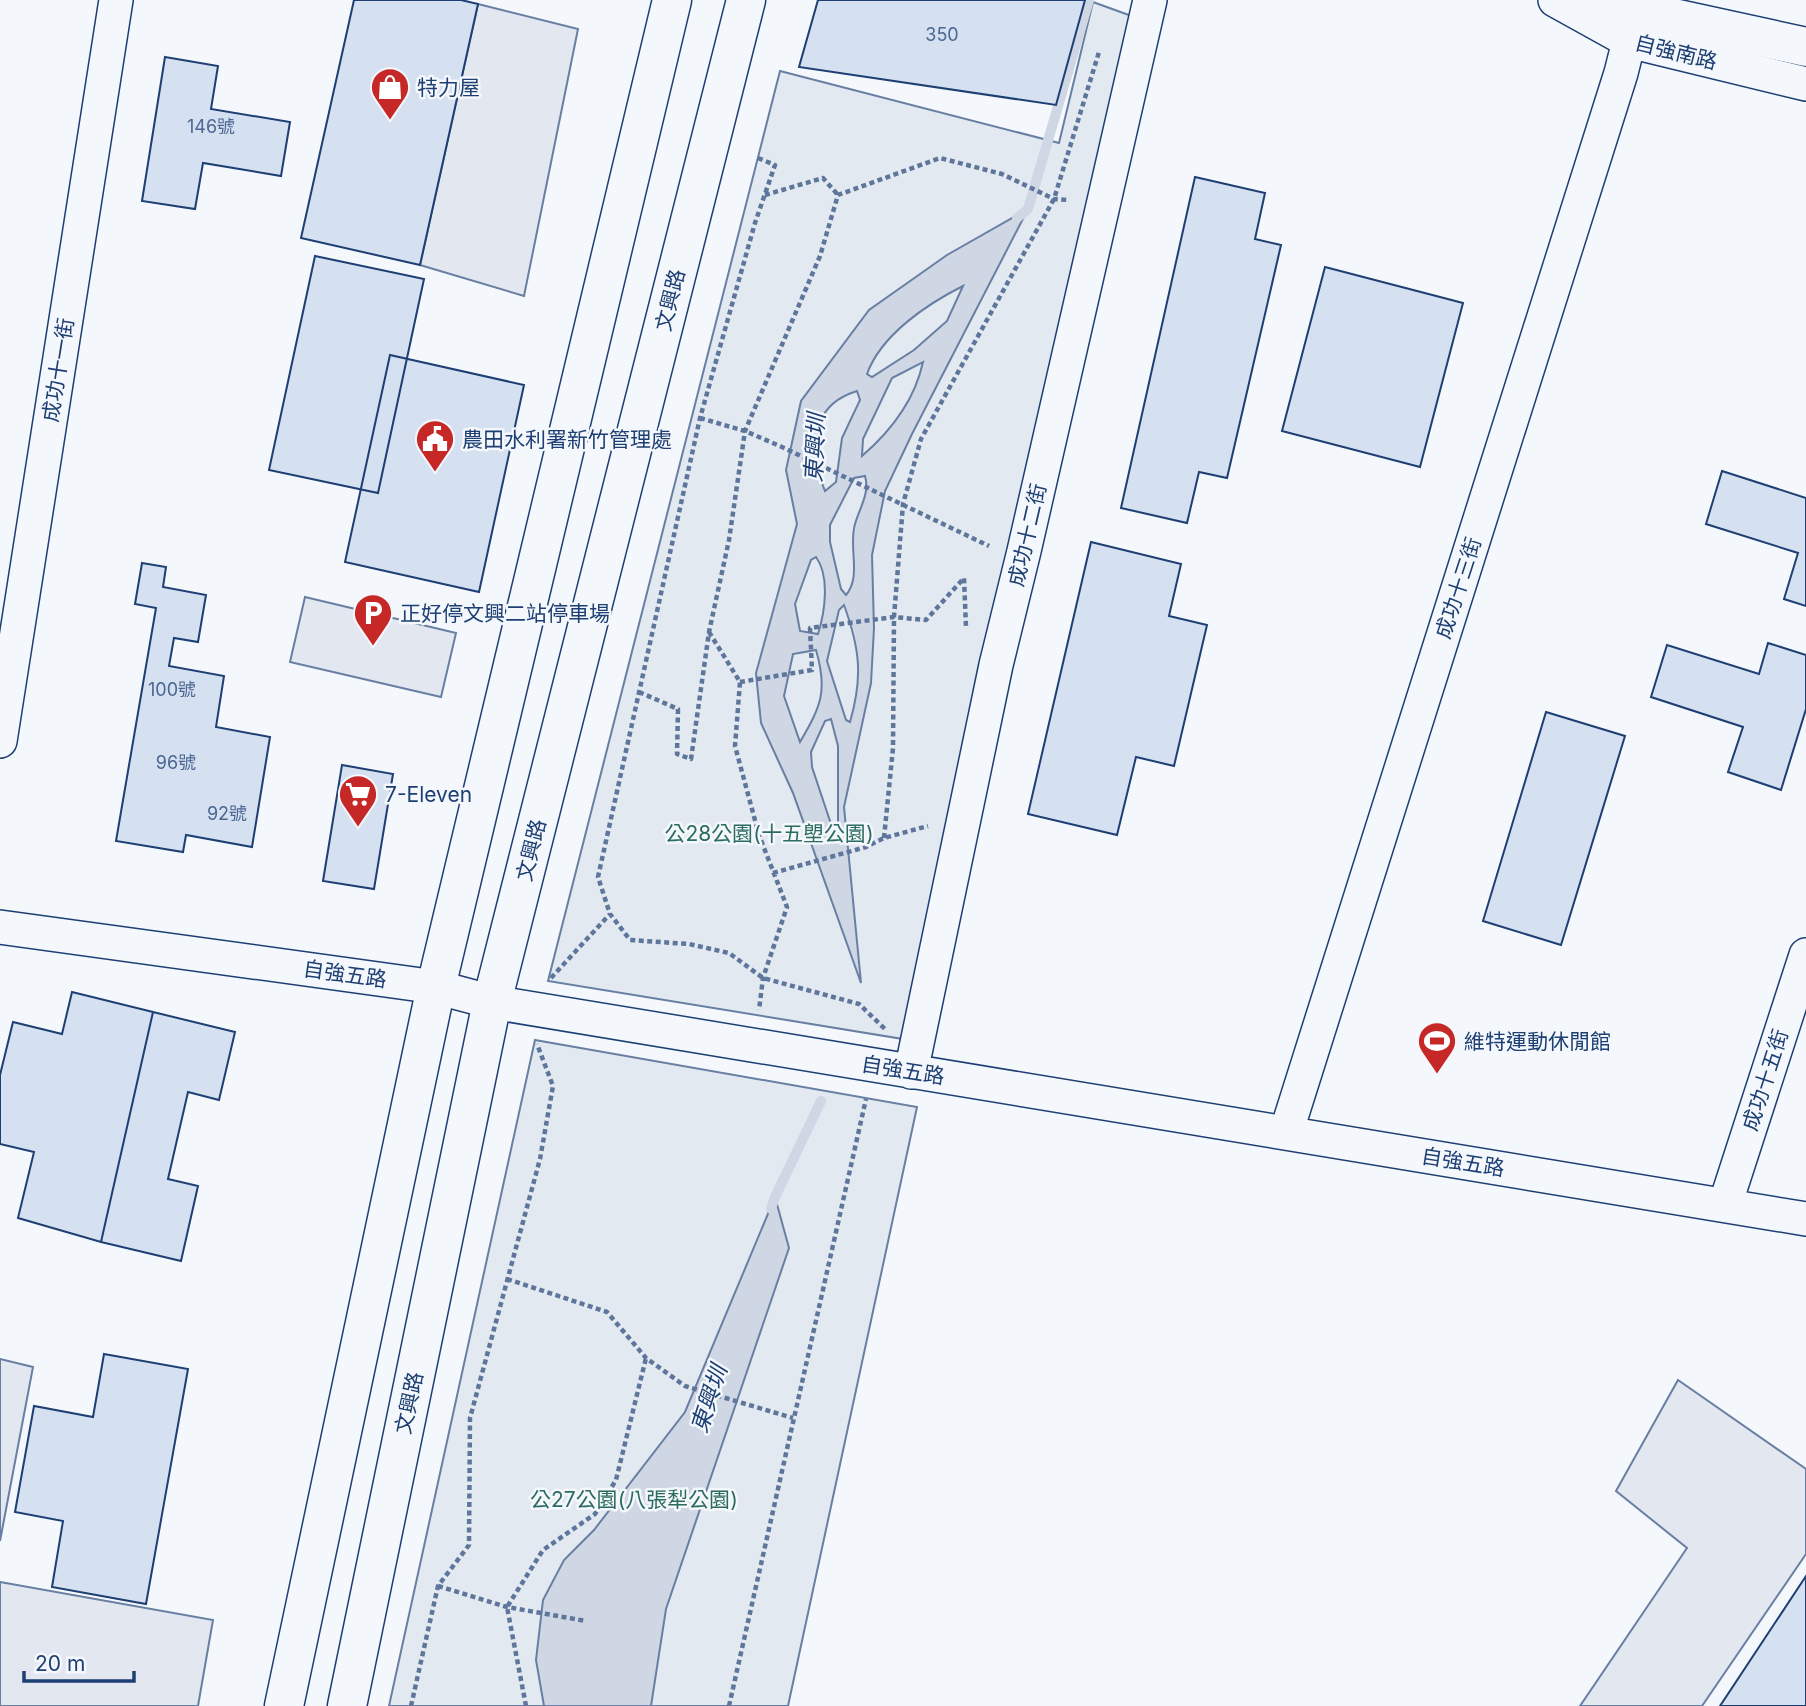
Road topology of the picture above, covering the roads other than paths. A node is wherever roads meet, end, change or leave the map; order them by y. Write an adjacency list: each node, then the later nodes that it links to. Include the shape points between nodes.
1 (116, 0): 10 (street, 成功十一街)
2 (673, 0): 13 (street)
3 (746, 0): 14 (street, 文興路)
4 (1150, 0): 15 (street, 成功十二街, via 996,665)
5 (1555, 0): 7 (street, 自強南路)
6 (1591, 0): 8 (street, 自強南路)
7 (1629, 41): 9 (street, 自強南路); 16 (street, 成功十三街)
8 (1806, 47)
9 (1806, 84)
10 (0, 741)
11 (0, 927): 13 (street, 自強五路)
12 (1806, 955): 17 (street, 成功十五街)
13 (436, 987): 14 (street, 自強五路); 19 (street)
14 (492, 1002): 15 (street, 自強五路); 20 (street, 文興路)
15 (911, 1072): 16 (street, 自強五路)
16 (1286, 1133): 17 (street, 自強五路)
17 (1725, 1205): 18 (street, 自強五路)
18 (1806, 1220)
19 (284, 1706)
20 (347, 1706)

